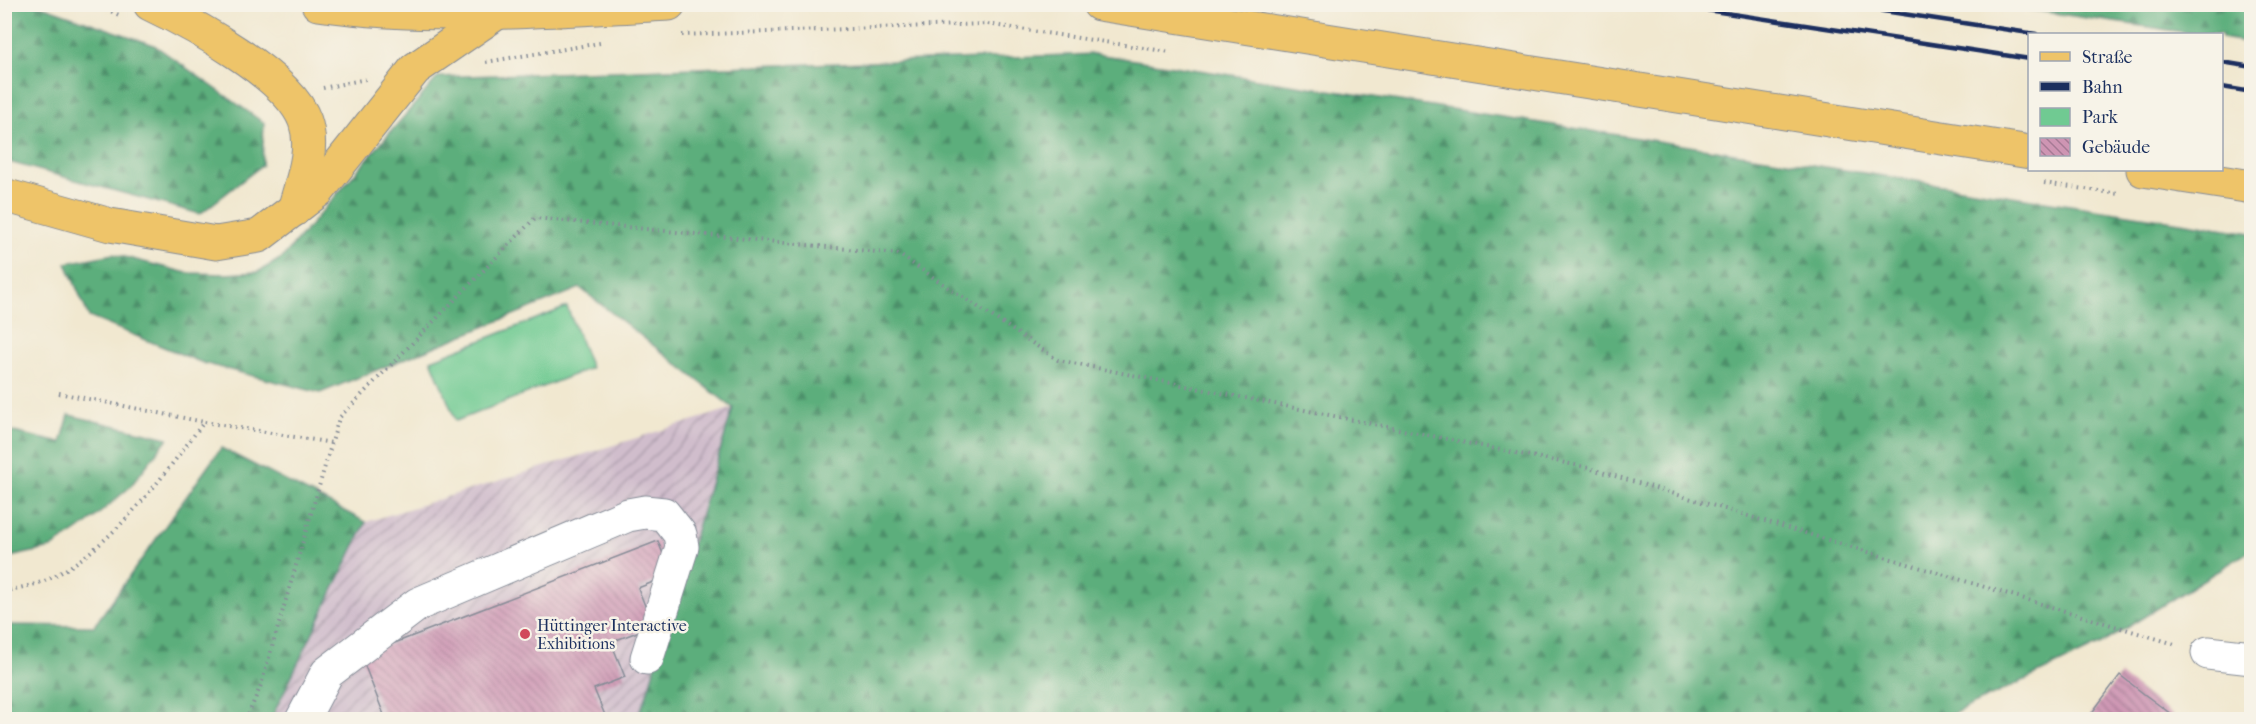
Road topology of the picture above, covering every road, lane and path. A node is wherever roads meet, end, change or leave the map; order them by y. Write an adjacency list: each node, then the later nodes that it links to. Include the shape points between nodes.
1 (95, 4): 5 (path)
2 (318, 4): 6 (main road, via 359,10)
3 (1099, 4): 13 (main road)
4 (616, 5): 6 (main road); 7 (main road)
5 (139, 12): 12 (main road, via 233,50)
6 (498, 12): 11 (main road)
7 (670, 20): 9 (path, via 987,24)
8 (603, 43): 10 (path)
9 (1176, 52)
10 (480, 63)
11 (415, 69): 12 (path); 19 (main road, via 318,191)
12 (290, 95): 19 (main road, via 305,121 309,158)
13 (2028, 166)
14 (2047, 171): 17 (path)
15 (2149, 171): 16 (main road)
16 (2252, 187)
17 (2121, 194)
18 (4, 195): 19 (main road, via 110,225 216,243 259,236)
19 (294, 210)
20 (59, 393): 21 (path)
21 (204, 422): 22 (path); 23 (path, via 164,475 94,549 52,578)
22 (332, 443): 24 (path, via 339,418 535,218 898,254 1058,360 1585,466); 27 (path, via 261,685)
23 (4, 592)
24 (2208, 653): 26 (lane)
25 (647, 658): 28 (lane, via 682,547 674,524 664,514 654,512 628,515 592,529 418,604 327,673)
26 (2252, 658)
27 (246, 720)
28 (302, 720)

